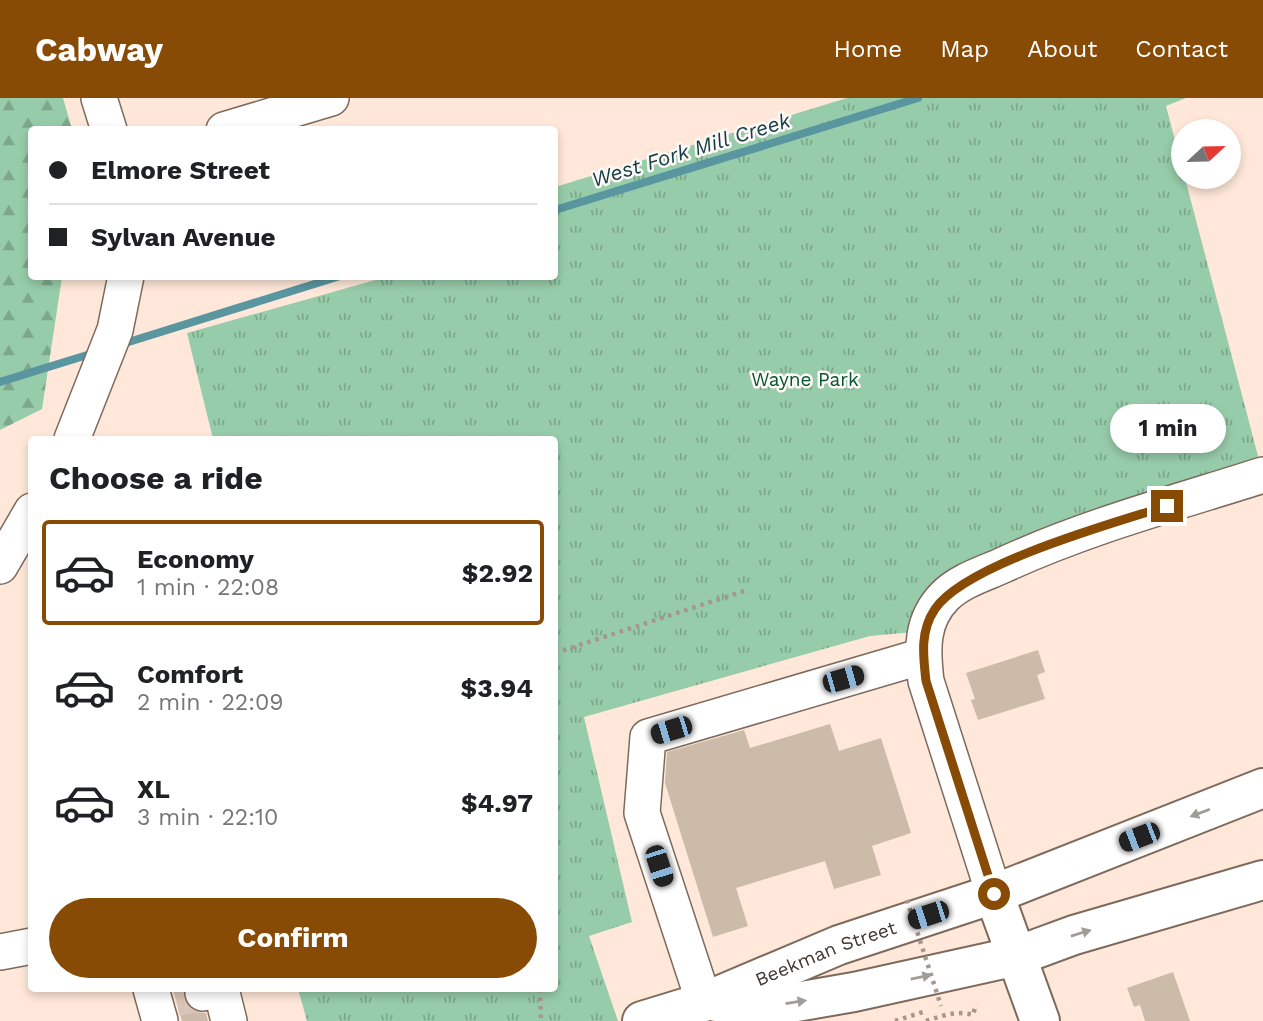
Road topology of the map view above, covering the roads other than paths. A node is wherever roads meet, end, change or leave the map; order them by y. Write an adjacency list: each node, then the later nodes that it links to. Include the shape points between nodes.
1 (99, 98): 3 (street)
2 (331, 98): 4 (street)
3 (108, 126)
4 (236, 126)
5 (125, 280): 6 (street, via 115,330)
6 (74, 435)
7 (1263, 475): 10 (street, via 1072,537 959,586 934,610)
8 (28, 518): 9 (street)
9 (0, 566)
10 (924, 643): 13 (street, via 926,681); 17 (street, via 649,737 642,813)
11 (1263, 788): 13 (main road, Beekman Street, one-way to 13)
12 (1263, 880): 16 (main road, Beekman Street, one-way to 12, via 1073,935)
13 (994, 894): 16 (main road); 17 (main road, Beekman Street, via 839,945)
14 (28, 947): 15 (street)
15 (0, 951)
16 (1017, 956): 17 (main road, Beekman Street, one-way to 16, via 785,1004); 19 (main road)
17 (704, 1002): 18 (main road, Beekman Street)
18 (642, 1021)
19 (1040, 1021)

